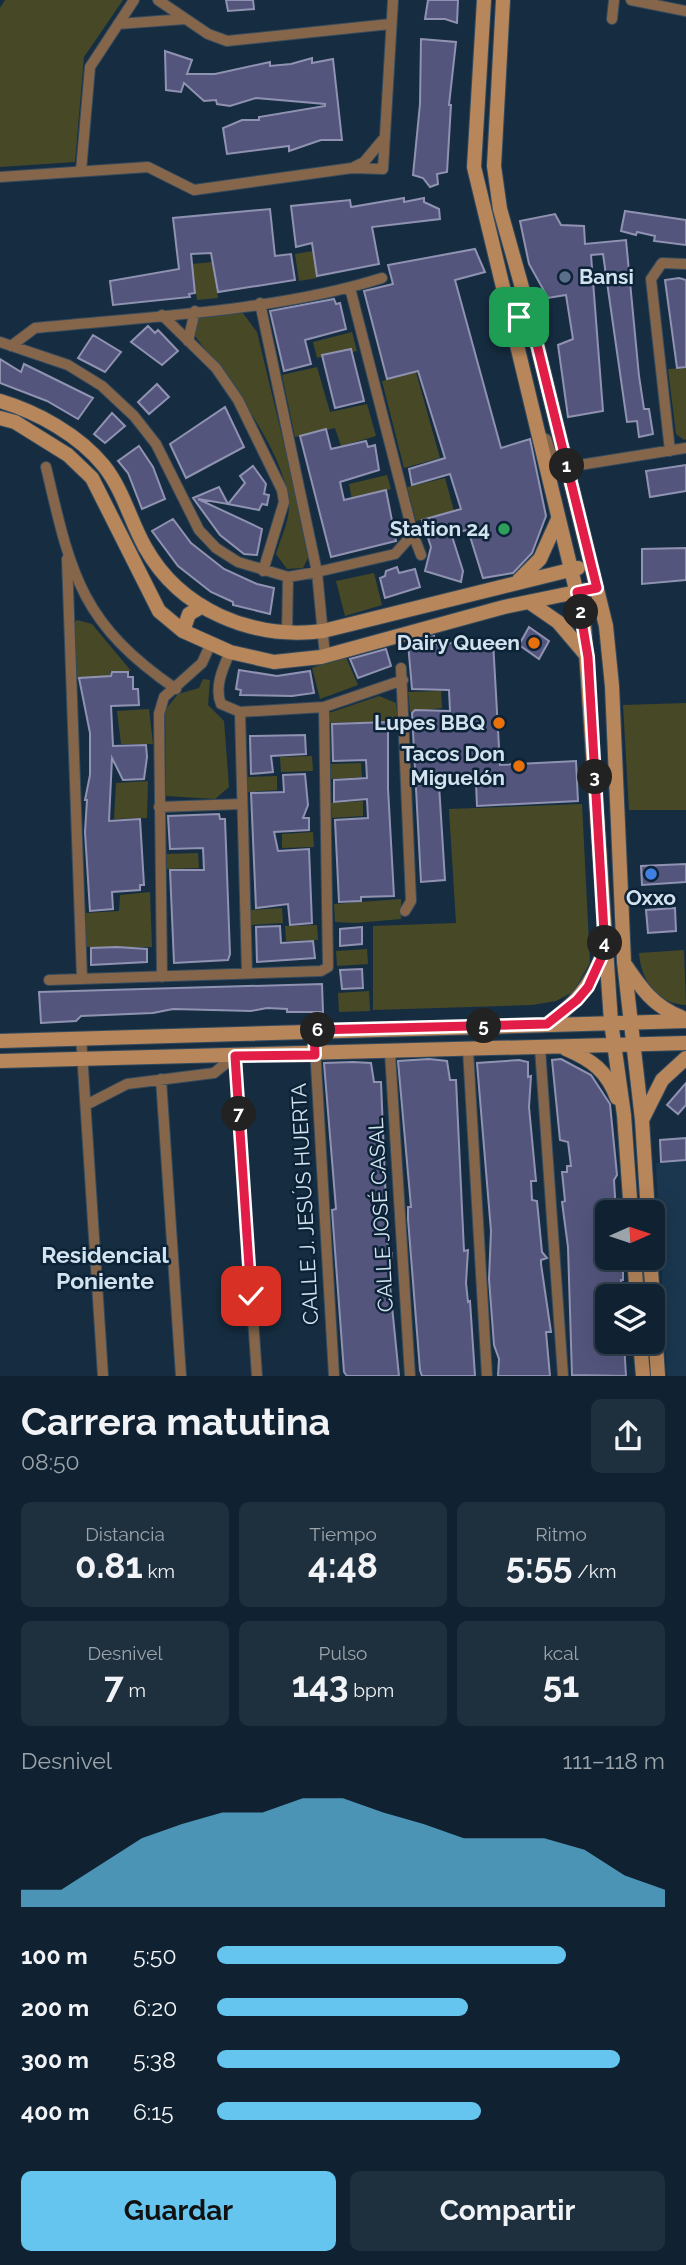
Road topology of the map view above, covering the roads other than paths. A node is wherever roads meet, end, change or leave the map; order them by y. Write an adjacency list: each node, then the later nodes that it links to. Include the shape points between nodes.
1 (134, 0): 11 (street)
2 (158, 0): 9 (street)
3 (393, 0): 12 (street)
4 (484, 0): 18 (main road, via 474,167)
5 (503, 0): 24 (main road, via 494,166 500,209)
6 (614, 0): 10 (street)
7 (631, 0): 8 (street)
8 (679, 7)
9 (186, 19): 11 (street); 12 (street, via 226,41)
10 (612, 19)
11 (118, 24): 15 (street, via 90,68)
12 (390, 24): 13 (street)
13 (386, 135): 14 (street, via 364,162); 14 (street, via 383,169)
14 (352, 168): 15 (street, via 194,190 148,167)
15 (81, 171): 16 (street)
16 (0, 177)
17 (686, 264): 33 (street, via 662,263 651,279)
18 (497, 268): 24 (main road, via 518,316); 25 (main road)
19 (382, 278): 20 (street)
20 (350, 288): 21 (street); 37 (street)
21 (260, 303): 22 (street); 43 (street)
22 (195, 311): 23 (street); 26 (street)
23 (162, 316): 26 (street); 27 (street, via 35,328)
24 (530, 316): 28 (main road)
25 (511, 325): 28 (main road, via 525,328 534,360); 31 (main road)
26 (188, 341): 42 (street, via 216,368 238,400 282,490 284,502)
27 (6, 344): 42 (street, via 68,365 102,386 156,444 199,530 216,548)
28 (544, 374): 35 (main road)
29 (0, 401): 51 (main road, via 22,408 81,443 104,466 160,572)
30 (0, 418): 55 (main road, via 15,422 68,455 92,478 159,611)
31 (539, 436): 35 (street, via 546,439 558,468); 36 (main road)
32 (686, 448): 33 (street)
33 (670, 451): 35 (street)
34 (46, 467): 39 (street)
35 (567, 467): 40 (main road)
36 (558, 517): 41 (main road); 46 (main road, via 540,559)
37 (413, 534): 38 (street); 43 (street, via 396,554)
38 (421, 555)
39 (67, 559): 52 (street); 53 (street)
40 (592, 566): 41 (main road); 47 (main road)
41 (571, 569): 44 (main road); 48 (main road)
42 (263, 571): 45 (street)
43 (317, 572): 45 (street); 54 (street)
44 (544, 575): 46 (main road); 49 (main road, via 551,586)
45 (288, 576): 56 (street)
46 (518, 581): 54 (main road)
47 (597, 588): 48 (main road); 69 (main road, via 610,657)
48 (577, 592): 49 (main road); 61 (main road)
49 (548, 597): 50 (main road)
50 (529, 602): 59 (main road); 61 (main road, via 558,622)
51 (201, 607): 55 (main road, via 189,614); 56 (main road, via 242,625)
52 (93, 611): 53 (street); 62 (street, via 139,664)
53 (69, 618): 72 (street)
54 (328, 630): 56 (main road); 59 (main road); 60 (street)
55 (183, 631): 57 (main road)
56 (287, 633)
57 (211, 643): 58 (main road); 62 (street, via 202,663)
58 (230, 652): 60 (main road, via 274,662); 64 (street, via 217,695 228,709)
59 (341, 652): 60 (main road)
60 (325, 656)
61 (588, 657): 68 (main road)
62 (176, 689): 66 (street, via 164,697 159,714)
63 (324, 707): 64 (street); 67 (street, via 402,674 411,901); 70 (street, via 328,967)
64 (240, 712): 65 (street)
65 (241, 804): 66 (street); 70 (street)
66 (159, 807): 71 (street)
67 (405, 912)
68 (605, 950): 75 (main road); 77 (main road, via 583,993)
69 (624, 962): 74 (main road, via 651,1000); 76 (main road)
70 (247, 974): 71 (street)
71 (162, 977): 72 (street)
72 (82, 978): 73 (street)
73 (49, 980)
74 (686, 1020): 76 (main road)
75 (611, 1022): 76 (main road); 77 (main road); 83 (main road)
76 (629, 1022): 82 (main road)
77 (547, 1024): 78 (main road)
78 (314, 1030): 79 (main road); 88 (street, CALLE J. JESÚS HUERTA)
79 (81, 1037): 80 (main road); 90 (street)
80 (0, 1041)
81 (686, 1043): 82 (main road)
82 (631, 1044): 83 (main road); 96 (main road)
83 (613, 1045): 84 (main road); 95 (main road)
84 (561, 1047): 85 (main road); 95 (main road, via 602,1070)
85 (540, 1048): 86 (main road); 107 (street)
86 (468, 1050): 87 (main road); 106 (street)
87 (390, 1053): 88 (main road); 105 (street, CALLE JOSÉ CASAL)
88 (315, 1055): 89 (main road); 104 (street, CALLE J. JESÚS HUERTA)
89 (235, 1056): 90 (main road); 93 (street, via 214,1073); 103 (street)
90 (83, 1058): 92 (main road); 94 (street)
91 (686, 1058): 96 (main road, via 662,1080)
92 (0, 1061)
93 (161, 1079): 94 (street, via 127,1084); 102 (street)
94 (86, 1105): 101 (street)
95 (624, 1115): 97 (main road)
96 (642, 1120): 98 (main road)
97 (630, 1200)
98 (647, 1200)
99 (641, 1354): 108 (main road)
100 (657, 1354): 109 (main road)
101 (103, 1376)
102 (181, 1376)
103 (257, 1376)
104 (334, 1376)
105 (410, 1376)
106 (487, 1376)
107 (563, 1376)
108 (643, 1376)
109 (658, 1376)

